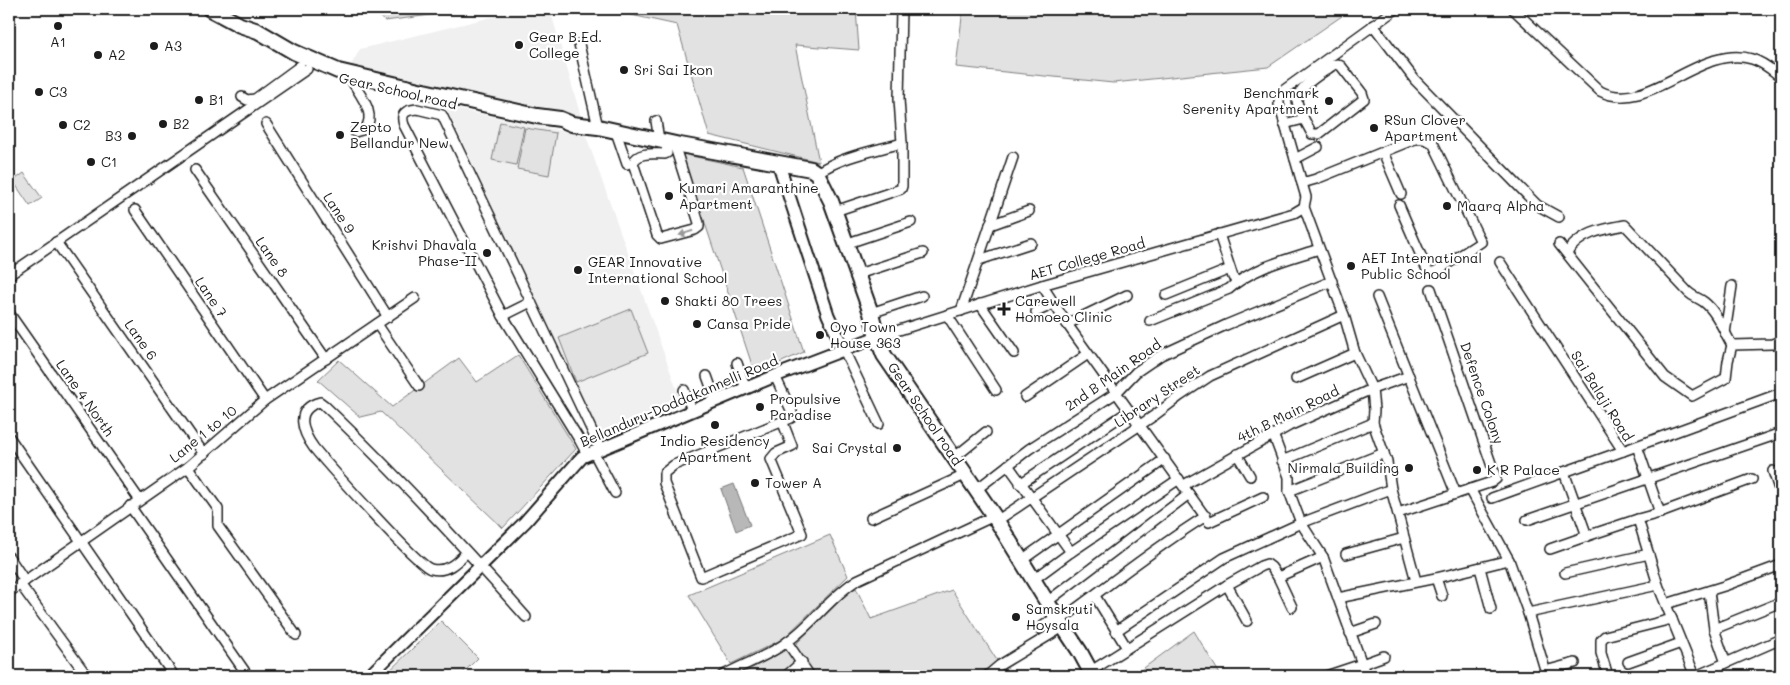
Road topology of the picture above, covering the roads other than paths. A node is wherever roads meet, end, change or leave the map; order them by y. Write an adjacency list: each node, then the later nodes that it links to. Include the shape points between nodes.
1 (210, 9): 5 (main road, Gear School road)
2 (901, 9): 21 (street, via 899,100)
3 (1396, 9): 6 (street)
4 (1512, 9): 9 (street, via 1600,91 1610,96 1638,94 1708,62 1728,58 1752,59)
5 (240, 25): 8 (main road, Gear School road, via 258,31 294,52); 8 (main road, Gear School road, via 250,37)
6 (1373, 25): 16 (street, via 1281,93 1279,104); 37 (street, via 1415,80 1503,171 1537,205)
7 (579, 44): 17 (street)
8 (312, 68): 10 (main road, Gear School road); 11 (street, via 255,99); 12 (main road, Gear School road, via 338,71); 41 (street)
9 (1781, 77)
10 (352, 81): 12 (main road, Gear School road); 19 (street, via 370,119 365,129)
11 (242, 97)
12 (422, 99): 17 (main road, Gear School road); 63 (street, via 442,115); 73 (street, via 404,113 404,125)
13 (1304, 119): 13 (street, via 1297,103 1300,91 1333,65 1341,66 1364,99 1319,134 1312,134); 16 (street)
14 (656, 121): 20 (street)
15 (266, 124): 72 (street, Lane 9)
16 (1284, 124): 25 (street)
17 (598, 127): 18 (main road, Gear School road)
18 (622, 129): 20 (main road, Gear School road); 27 (street)
19 (355, 132)
20 (666, 142): 20 (street, one-way to 20, via 699,223 695,230 661,239 656,235 632,163 640,155 667,153); 26 (main road, Gear School road)
21 (902, 143): 29 (street, via 827,166); 36 (street, via 901,189)
22 (1318, 147): 25 (street)
23 (1383, 152): 30 (street); 31 (street); 32 (street, via 1415,139 1433,142 1480,242 1438,270 1428,272)
24 (1013, 157): 39 (street)
25 (1295, 160): 30 (street)
26 (778, 162): 29 (main road, Gear School road); 81 (street, via 828,315)
27 (627, 164)
28 (195, 170): 85 (street, Lane 8)
29 (817, 173): 36 (main road, Gear School road)
30 (1302, 183): 33 (street, via 1306,197)
31 (1401, 194)
32 (1399, 205)
33 (1304, 207): 40 (street, AET College Road, via 1294,213); 45 (street)
34 (134, 210): 99 (street, Lane 7)
35 (1029, 211): 39 (street)
36 (835, 212): 42 (main road, Gear School road)
37 (1559, 217)
38 (911, 222): 42 (street)
39 (990, 225): 48 (street)
40 (1219, 234): 50 (street); 55 (street, AET College Road)
41 (56, 242): 52 (street); 115 (street, Lane 6)
42 (848, 243): 51 (main road, Gear School road)
43 (1030, 243): 48 (street)
44 (1559, 244): 47 (street)
45 (1319, 249): 53 (street); 54 (street, via 1259,269)
46 (923, 253): 51 (street)
47 (1567, 253): 77 (street, via 1572,244 1583,236 1625,225 1694,298 1712,310); 80 (street, via 1665,377 1692,396 1726,378)
48 (979, 260): 66 (street)
49 (1499, 266): 113 (street, Sai Balaji Road)
50 (1230, 269): 54 (street); 59 (street)
51 (858, 274): 69 (main road, Gear School road)
52 (9, 275)
53 (1332, 281): 71 (street); 96 (street, 2nd B Main Road, via 1161,355 1136,372)
54 (1237, 282): 74 (street, via 1229,289)
55 (1042, 285): 64 (street, AET College Road); 65 (street)
56 (1732, 286): 77 (street)
57 (1432, 289): 132 (street, Defence Colony, via 1456,352 1496,479)
58 (1127, 295): 76 (street)
59 (1166, 295)
60 (922, 296): 69 (street)
61 (1377, 297): 89 (street)
62 (415, 298): 72 (street, Lane 1 to 10)
63 (531, 302): 73 (street); 112 (street)
64 (980, 304): 66 (street, AET College Road); 82 (street)
65 (1054, 304): 67 (street); 76 (street)
66 (961, 311): 70 (street, AET College Road)
67 (1036, 312)
68 (9, 313): 141 (street, Lane 4 North)
69 (871, 313): 78 (main road, Gear School road)
70 (946, 315): 78 (street, AET College Road); 95 (street)
71 (1344, 315): 83 (street); 106 (street, Library Street, via 1210,376)
72 (388, 316): 75 (street, Lane 1 to 10)
73 (503, 316): 112 (street, via 580,441)
74 (1150, 321)
75 (377, 324): 85 (street, Lane 1 to 10); 91 (street)
76 (1067, 324): 84 (street)
77 (1725, 333): 80 (street)
78 (877, 337): 81 (street, Bellanduru-Doddakannelli Road); 117 (main road, Gear School road, via 884,354)
79 (1781, 341): 80 (street)
80 (1732, 346)
81 (844, 350): 88 (street, Bellanduru-Doddakannelli Road, via 806,368); 105 (street)
82 (1014, 353)
83 (1355, 353): 90 (street); 93 (street)
84 (1088, 354): 96 (street); 98 (street)
85 (326, 359): 99 (street, Lane 1 to 10)
86 (738, 364): 92 (street)
87 (708, 376): 100 (street)
88 (775, 376): 92 (street, Bellanduru-Doddakannelli Road); 103 (street, via 792,412 792,418)
89 (1409, 376): 93 (street, 4th B Main Road); 137 (street)
90 (1296, 379)
91 (419, 386)
92 (746, 388): 100 (street, Bellanduru-Doddakannelli Road)
93 (1372, 389): 104 (street); 109 (street, 4th B Main Road)
94 (684, 390): 101 (street)
95 (996, 390)
96 (1116, 393): 102 (street); 120 (street, 2nd B Main Road)
97 (1781, 393): 111 (street)
98 (1025, 397)
99 (265, 400): 115 (street, Lane 1 to 10)
100 (716, 401): 101 (street, Bellanduru-Doddakannelli Road)
101 (692, 410): 112 (street, Bellanduru-Doddakannelli Road)
102 (1129, 410): 106 (street); 129 (street)
103 (783, 423): 103 (street, via 674,465 664,473 664,483 702,577 802,534 771,459 792,446)
104 (1373, 423): 114 (street); 119 (street)
105 (879, 424)
106 (1140, 425): 118 (street); 139 (street, Library Street)
107 (986, 432): 117 (street)
108 (1781, 433): 126 (street)
109 (1273, 434): 116 (street, 4th B Main Road); 119 (street)
110 (9, 437): 155 (street)
111 (1638, 446): 113 (street); 126 (street)
112 (593, 451): 135 (street); 166 (street, Bellanduru-Doddakannelli Road, via 582,457)
113 (1623, 451): 123 (street, Sai Balaji Road)
114 (1384, 453): 131 (street); 133 (street)
115 (204, 454): 121 (street, Lane 1 to 10)
116 (1237, 454): 125 (street); 128 (street, 4th B Main Road)
117 (954, 457): 124 (main road, Gear School road)
118 (1165, 459): 128 (street); 152 (street)
119 (1282, 462): 133 (street, via 1289,477)
120 (1008, 466): 129 (street); 130 (street, 2nd B Main Road)
121 (188, 467): 141 (street, Lane 1 to 10); 196 (street, via 218,509 218,526)
122 (1773, 471): 134 (street)
123 (1564, 472): 140 (street, Sai Balaji Road); 142 (street)
124 (967, 474): 130 (main road, Gear School road); 147 (street)
125 (1250, 476)
126 (1650, 479): 142 (street); 144 (street)
127 (1752, 479): 144 (street)
128 (1181, 482): 136 (street); 158 (street, 4th B Main Road)
129 (1020, 484): 139 (street)
130 (977, 489): 148 (main road, Gear School road)
131 (1391, 489): 145 (street); 151 (street)
132 (1470, 490): 137 (street); 164 (street)
133 (1289, 492): 151 (street)
134 (1781, 492)
135 (615, 493)
136 (1189, 494): 146 (street); 181 (street)
137 (1456, 494): 145 (street)
138 (1263, 497): 146 (street, via 1209,522)
139 (1031, 498): 148 (street, Library Street); 152 (street)
140 (1492, 498)
141 (139, 499): 143 (street, Lane 1 to 10)
142 (1575, 504): 150 (street); 153 (street)
143 (130, 506): 155 (street, Lane 1 to 10); 211 (street)
144 (1660, 512): 149 (street)
145 (1398, 513): 154 (street)
146 (1206, 516): 178 (street, via 1114,579)
147 (871, 518)
148 (996, 518): 163 (main road, Gear School road); 198 (street, Library Street, via 857,580)
149 (1638, 518): 153 (street); 160 (street)
150 (1527, 520)
151 (1301, 523): 162 (street); 194 (street, via 1224,558)
152 (1058, 536): 158 (street); 163 (street)
153 (1587, 536): 156 (street)
154 (1404, 538): 159 (street); 172 (street)
155 (81, 541): 173 (street, Lane 1 to 10); 210 (street)
156 (1550, 549)
157 (467, 552): 157 (street, via 324,405 315,403 305,412 302,428 314,448 426,568 445,569); 166 (street)
158 (1070, 552): 171 (street, 4th B Main Road)
159 (1346, 554)
160 (1649, 554): 168 (street); 175 (street)
161 (9, 557): 173 (street)
162 (1323, 557): 169 (street); 180 (street)
163 (1022, 560): 171 (main road, Gear School road)
164 (1509, 560): 167 (street); 186 (street)
165 (1781, 565): 176 (street)
166 (481, 566): 187 (street); 212 (street, Bellanduru-Doddakannelli Road)
167 (1480, 568): 170 (street); 185 (street)
168 (1565, 573)
169 (1278, 577): 174 (street, via 1267,564); 184 (street)
170 (1436, 578): 172 (street); 179 (street)
171 (1033, 580): 181 (main road, Gear School road)
172 (1416, 581): 180 (street)
173 (23, 583): 177 (street, Lane 1 to 10); 209 (street)
174 (1227, 584): 189 (street); 200 (street)
175 (1658, 585): 183 (street); 186 (street)
176 (1709, 591): 183 (street); 193 (street)
177 (9, 592)
178 (1095, 596): 190 (street); 194 (street)
179 (1442, 596)
180 (1338, 598): 195 (street)
181 (1046, 602): 190 (main road, Gear School road)
182 (1781, 602): 193 (street)
183 (1666, 604): 188 (street)
184 (1292, 607)
185 (1490, 609)
186 (1528, 613): 208 (street)
187 (526, 617)
188 (1672, 619): 199 (street); 219 (street, via 1605,636 1600,647)
189 (1247, 621)
190 (1060, 622): 192 (street); 207 (main road, Gear School road); 216 (street)
191 (1376, 624): 195 (street)
192 (1040, 629)
193 (1714, 629): 205 (street)
194 (1116, 631): 200 (street)
195 (1350, 633): 206 (street)
196 (296, 635)
197 (1781, 639): 205 (street)
198 (788, 642): 202 (street); 213 (street, Library Street)
199 (1682, 643): 203 (street); 220 (street)
200 (1127, 648): 207 (street)
201 (1384, 656): 206 (street)
202 (802, 662): 214 (street); 215 (street)
203 (1628, 662)
204 (1575, 663): 208 (street)
205 (1726, 663): 220 (street)
206 (1362, 664): 217 (street); 218 (street)
207 (1092, 674)
208 (1546, 674)
209 (87, 676)
210 (174, 676)
211 (248, 676)
212 (369, 676)
213 (722, 676)
214 (786, 676)
215 (810, 676)
216 (987, 676)
217 (1326, 676)
218 (1365, 676)
219 (1608, 676)
220 (1696, 676)

